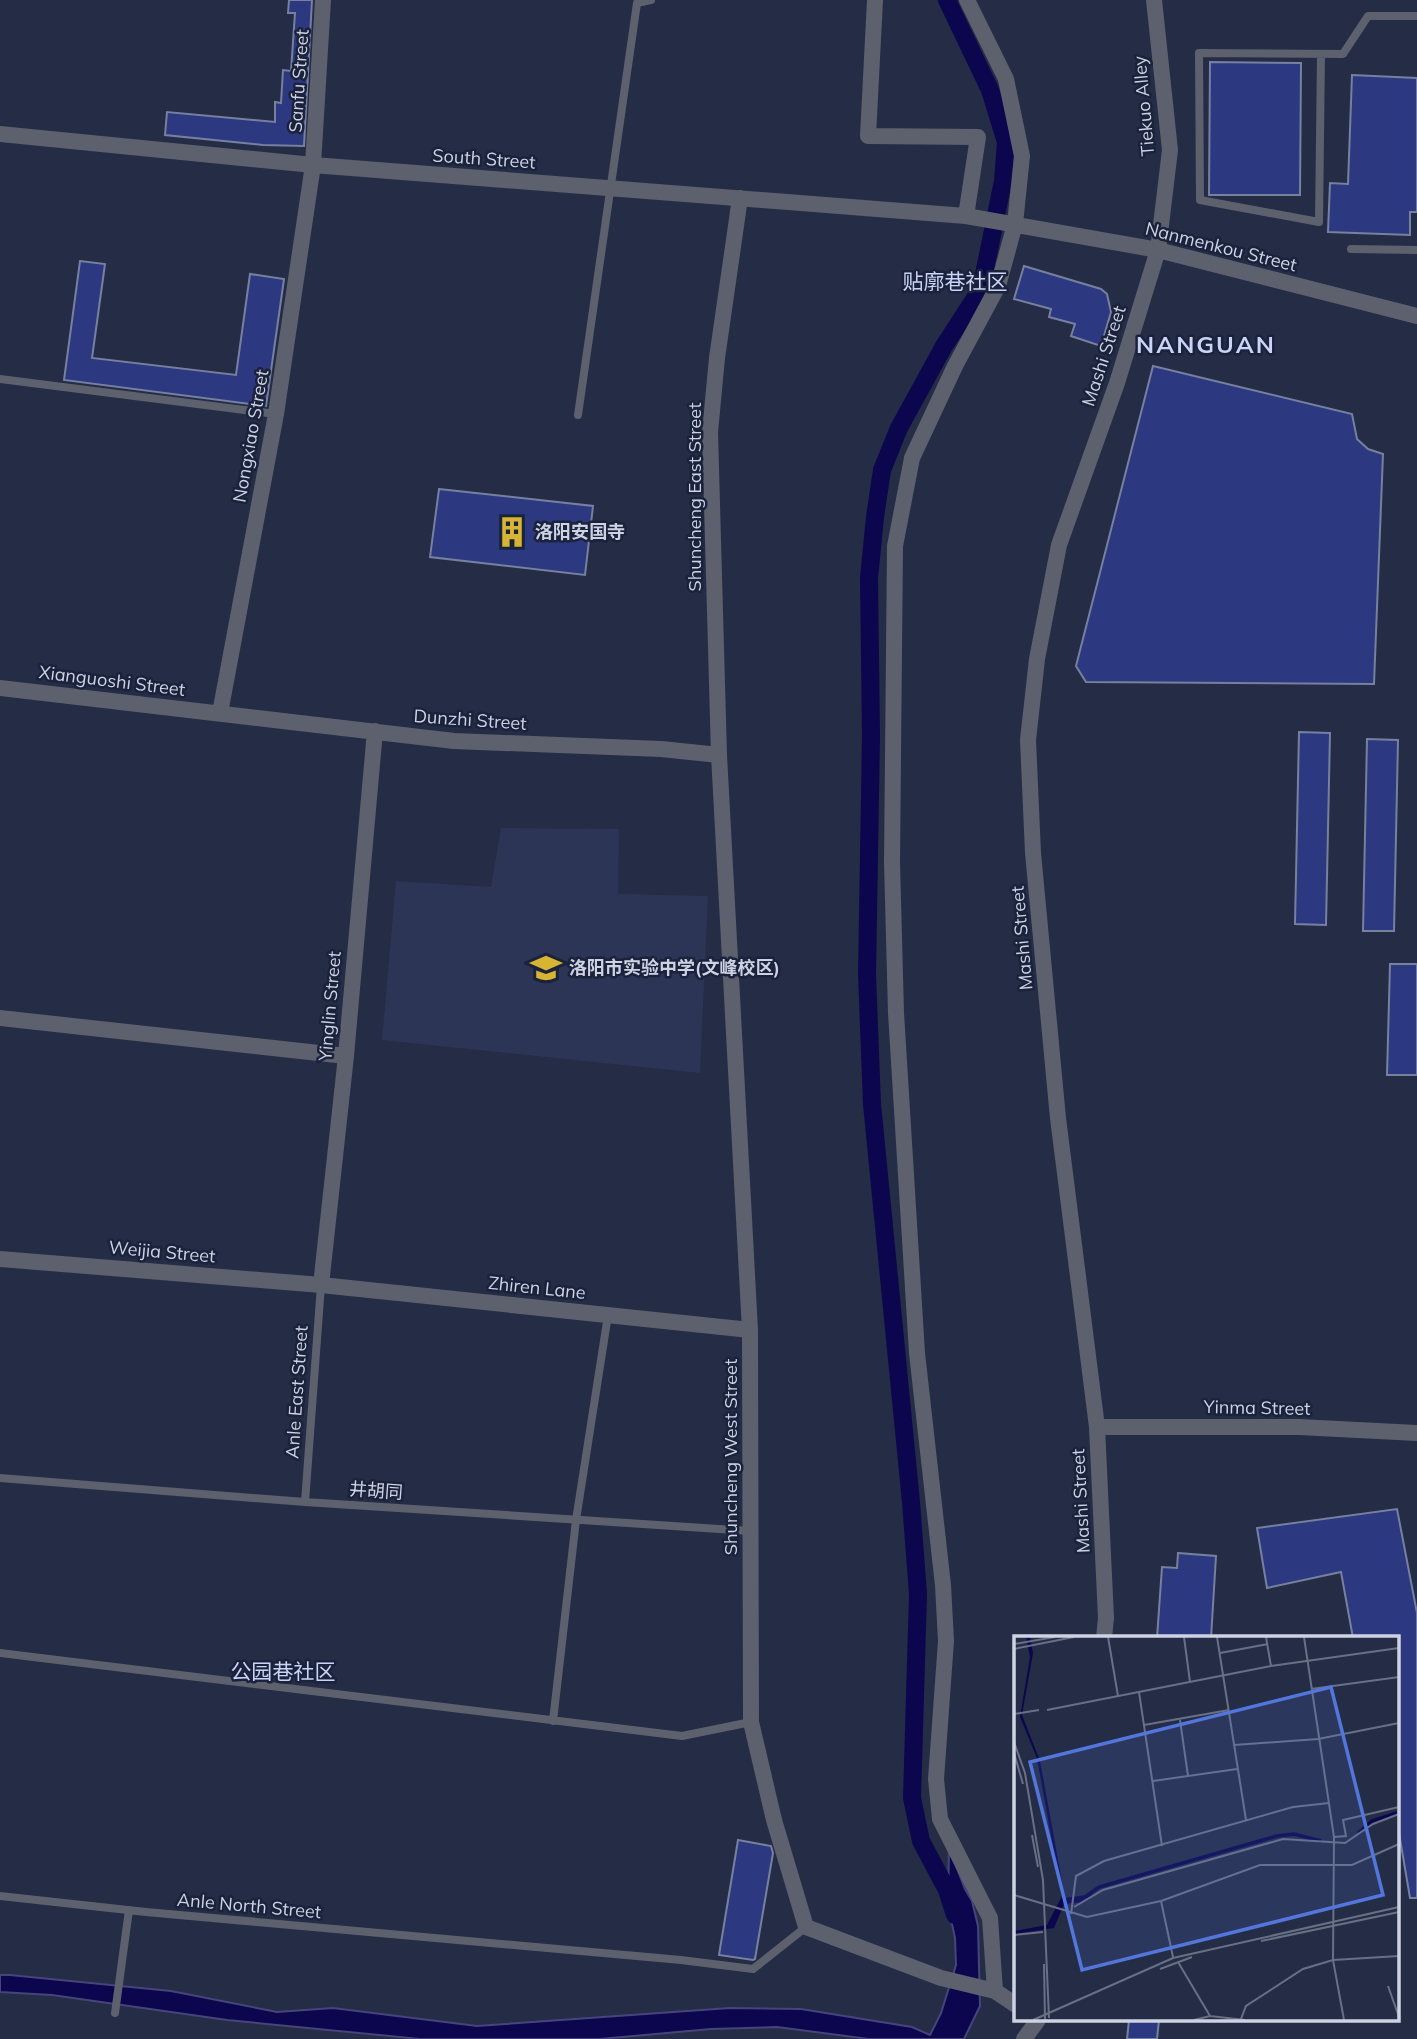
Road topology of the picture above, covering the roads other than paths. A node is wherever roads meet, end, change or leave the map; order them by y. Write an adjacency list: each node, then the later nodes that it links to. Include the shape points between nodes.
1 (323, 0): 9 (street, Sanfu Street)
2 (651, 0): 10 (lane, via 637,3)
3 (875, 0): 12 (street, via 869,136 978,137)
4 (967, 0): 13 (street, via 1006,79 1022,156)
5 (1154, 0): 15 (street, Tiekuo Alley, via 1170,150)
6 (1417, 16): 7 (lane, via 1368,16 1342,54)
7 (1321, 54): 7 (lane, via 1199,53 1200,200 1319,222)
8 (0, 134): 9 (street, South Street)
9 (313, 165): 10 (street, South Street); 19 (street, Nongxiao Street)
10 (611, 188): 11 (street, South Street); 20 (lane)
11 (740, 198): 12 (street, South Street); 24 (street, Shuncheng East Street, via 710,432)
12 (967, 216): 13 (street, Nanmenkou Street)
13 (1015, 224): 15 (street, Nanmenkou Street); 44 (street, via 998,286 912,458 894,560 896,1013 916,1353 946,1641 936,1779 940,1819 990,1918)
14 (1351, 249): 16 (lane)
15 (1158, 250): 17 (street, Nanmenkou Street); 31 (street, Mashi Street, via 1059,545 1037,659 1028,740 1033,853 1058,1118)
16 (1417, 250)
17 (1417, 316)
18 (0, 379): 19 (lane)
19 (276, 414): 22 (street, Nongxiao Street)
20 (578, 415)
21 (0, 688): 22 (street, Xianguoshi Street)
22 (220, 713): 23 (street, Dunzhi Street)
23 (375, 731): 24 (street, Dunzhi Street, via 454,741); 26 (street, Yinglin Street)
24 (719, 755): 30 (street, Shuncheng West Street)
25 (0, 1018): 26 (street)
26 (346, 1056): 28 (street, Yinglin Street)
27 (0, 1259): 28 (street, Weijia Street)
28 (321, 1285): 29 (street, Zhiren Lane); 34 (lane, Anle East Street)
29 (608, 1315): 30 (street, Zhiren Lane); 35 (lane)
30 (750, 1330): 36 (street, Shuncheng West Street)
31 (1097, 1427): 32 (street, Yinma Street, via 1300,1427); 37 (street, Mashi Street)
32 (1417, 1433)
33 (0, 1478): 34 (lane, 井胡同)
34 (305, 1502): 35 (lane, 井胡同)
35 (576, 1520): 36 (lane, 井胡同); 39 (lane)
36 (750, 1531): 40 (street, Shuncheng West Street)
37 (1104, 1636)
38 (0, 1653): 39 (lane)
39 (553, 1721): 40 (lane, via 682,1736)
40 (751, 1722): 43 (street, Shuncheng West Street)
41 (0, 1896): 42 (lane, Anle North Street)
42 (130, 1910): 43 (lane, Anle North Street, via 753,1969); 46 (lane)
43 (806, 1927): 44 (street, via 941,1978)
44 (995, 1991): 45 (street)
45 (1014, 2004)
46 (115, 2013)
47 (1037, 2022): 48 (street)
48 (1024, 2039)

